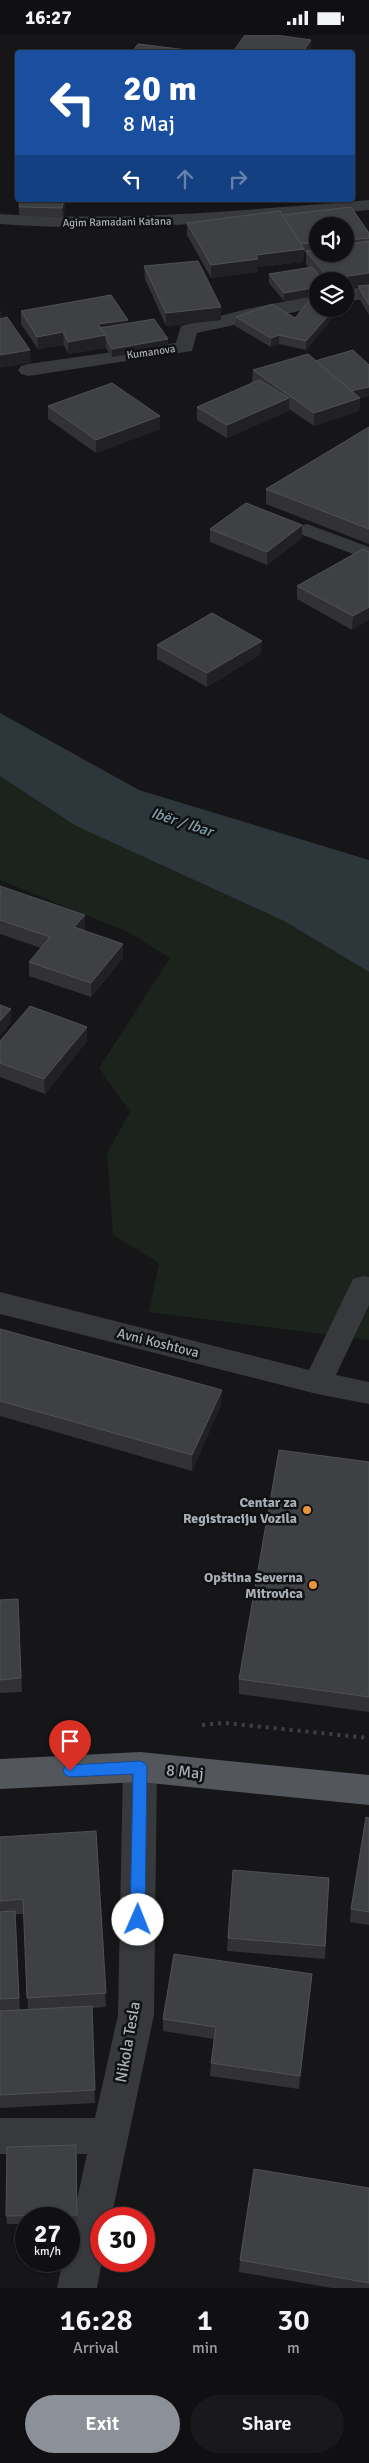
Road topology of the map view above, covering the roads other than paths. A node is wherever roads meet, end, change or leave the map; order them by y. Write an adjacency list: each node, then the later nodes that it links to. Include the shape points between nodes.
1 (369, 205): 2 (street, Agim Ramadani Katana)
2 (233, 208): 3 (street, Agim Ramadani Katana, via 160,222)
3 (0, 219)
4 (369, 292): 5 (street)
5 (354, 294)
6 (309, 303): 7 (street, Kumanova, via 188,330 185,347)
7 (28, 370)
8 (307, 530): 9 (street)
9 (369, 554)
10 (369, 1288): 12 (street, via 363,1287)
11 (0, 1303): 12 (street, Avni Koshtova)
12 (317, 1383): 13 (street, Avni Koshtova)
13 (369, 1393)
14 (140, 1767): 15 (main road, 8 Maj); 16 (main road, 8 Maj); 18 (street, Nikola Tesla, via 136,2015)
15 (0, 1774)
16 (369, 1790)
17 (0, 2136): 18 (street)
18 (110, 2136): 19 (street, Nikola Tesla)
19 (77, 2288)

